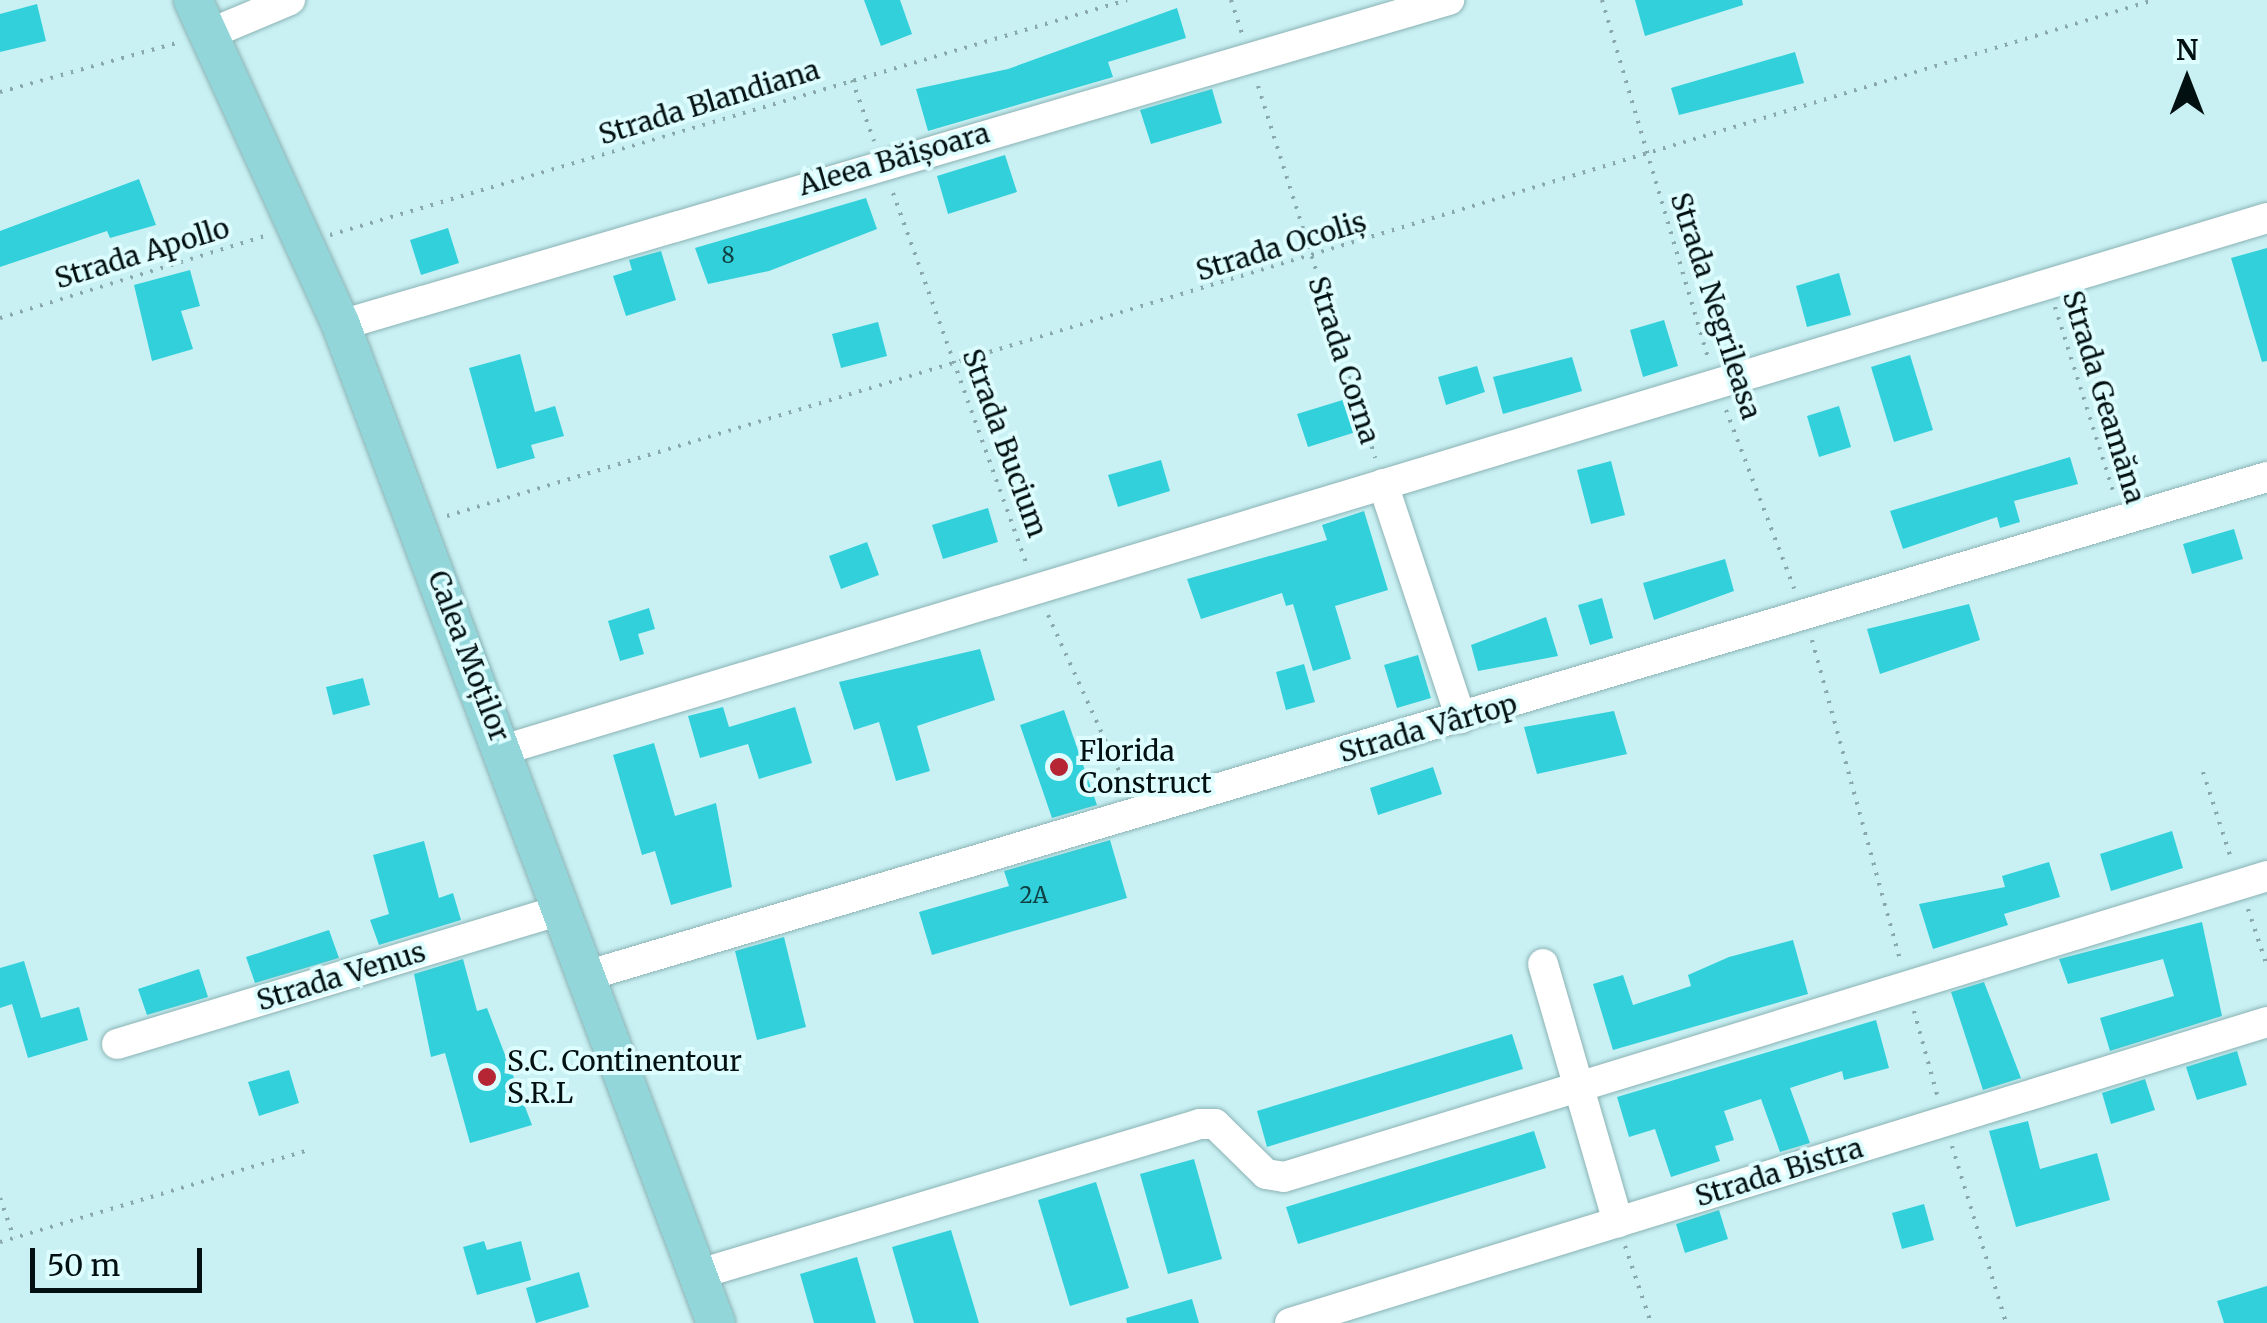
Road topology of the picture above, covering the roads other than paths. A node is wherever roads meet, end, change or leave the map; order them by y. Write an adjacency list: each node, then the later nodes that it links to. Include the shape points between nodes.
1 (290, 0): 3 (street)
2 (1449, 0): 5 (street, Aleea Băișoara)
3 (201, 17): 5 (main road, Calea Moților)
4 (2267, 218): 7 (street)
5 (341, 325): 9 (main road, Calea Moților)
6 (2267, 478): 8 (street, Strada Vârtop)
7 (1384, 484): 8 (street); 9 (street)
8 (1461, 718): 13 (street, Strada Vârtop)
9 (506, 749): 11 (main road, Calea Moților)
10 (2267, 876): 16 (street)
11 (564, 909): 13 (main road, Calea Moților); 15 (street, Strada Venus)
12 (1543, 964): 16 (street)
13 (589, 975): 18 (main road, Calea Moților)
14 (2267, 1022): 17 (street, Strada Bistra)
15 (117, 1044)
16 (1578, 1084): 17 (street); 18 (street, via 1284,1177 1266,1174 1215,1124 1200,1124)
17 (1618, 1222): 20 (street, Strada Bistra)
18 (698, 1274): 19 (main road, Calea Moților)
19 (716, 1323)
20 (1290, 1323)

